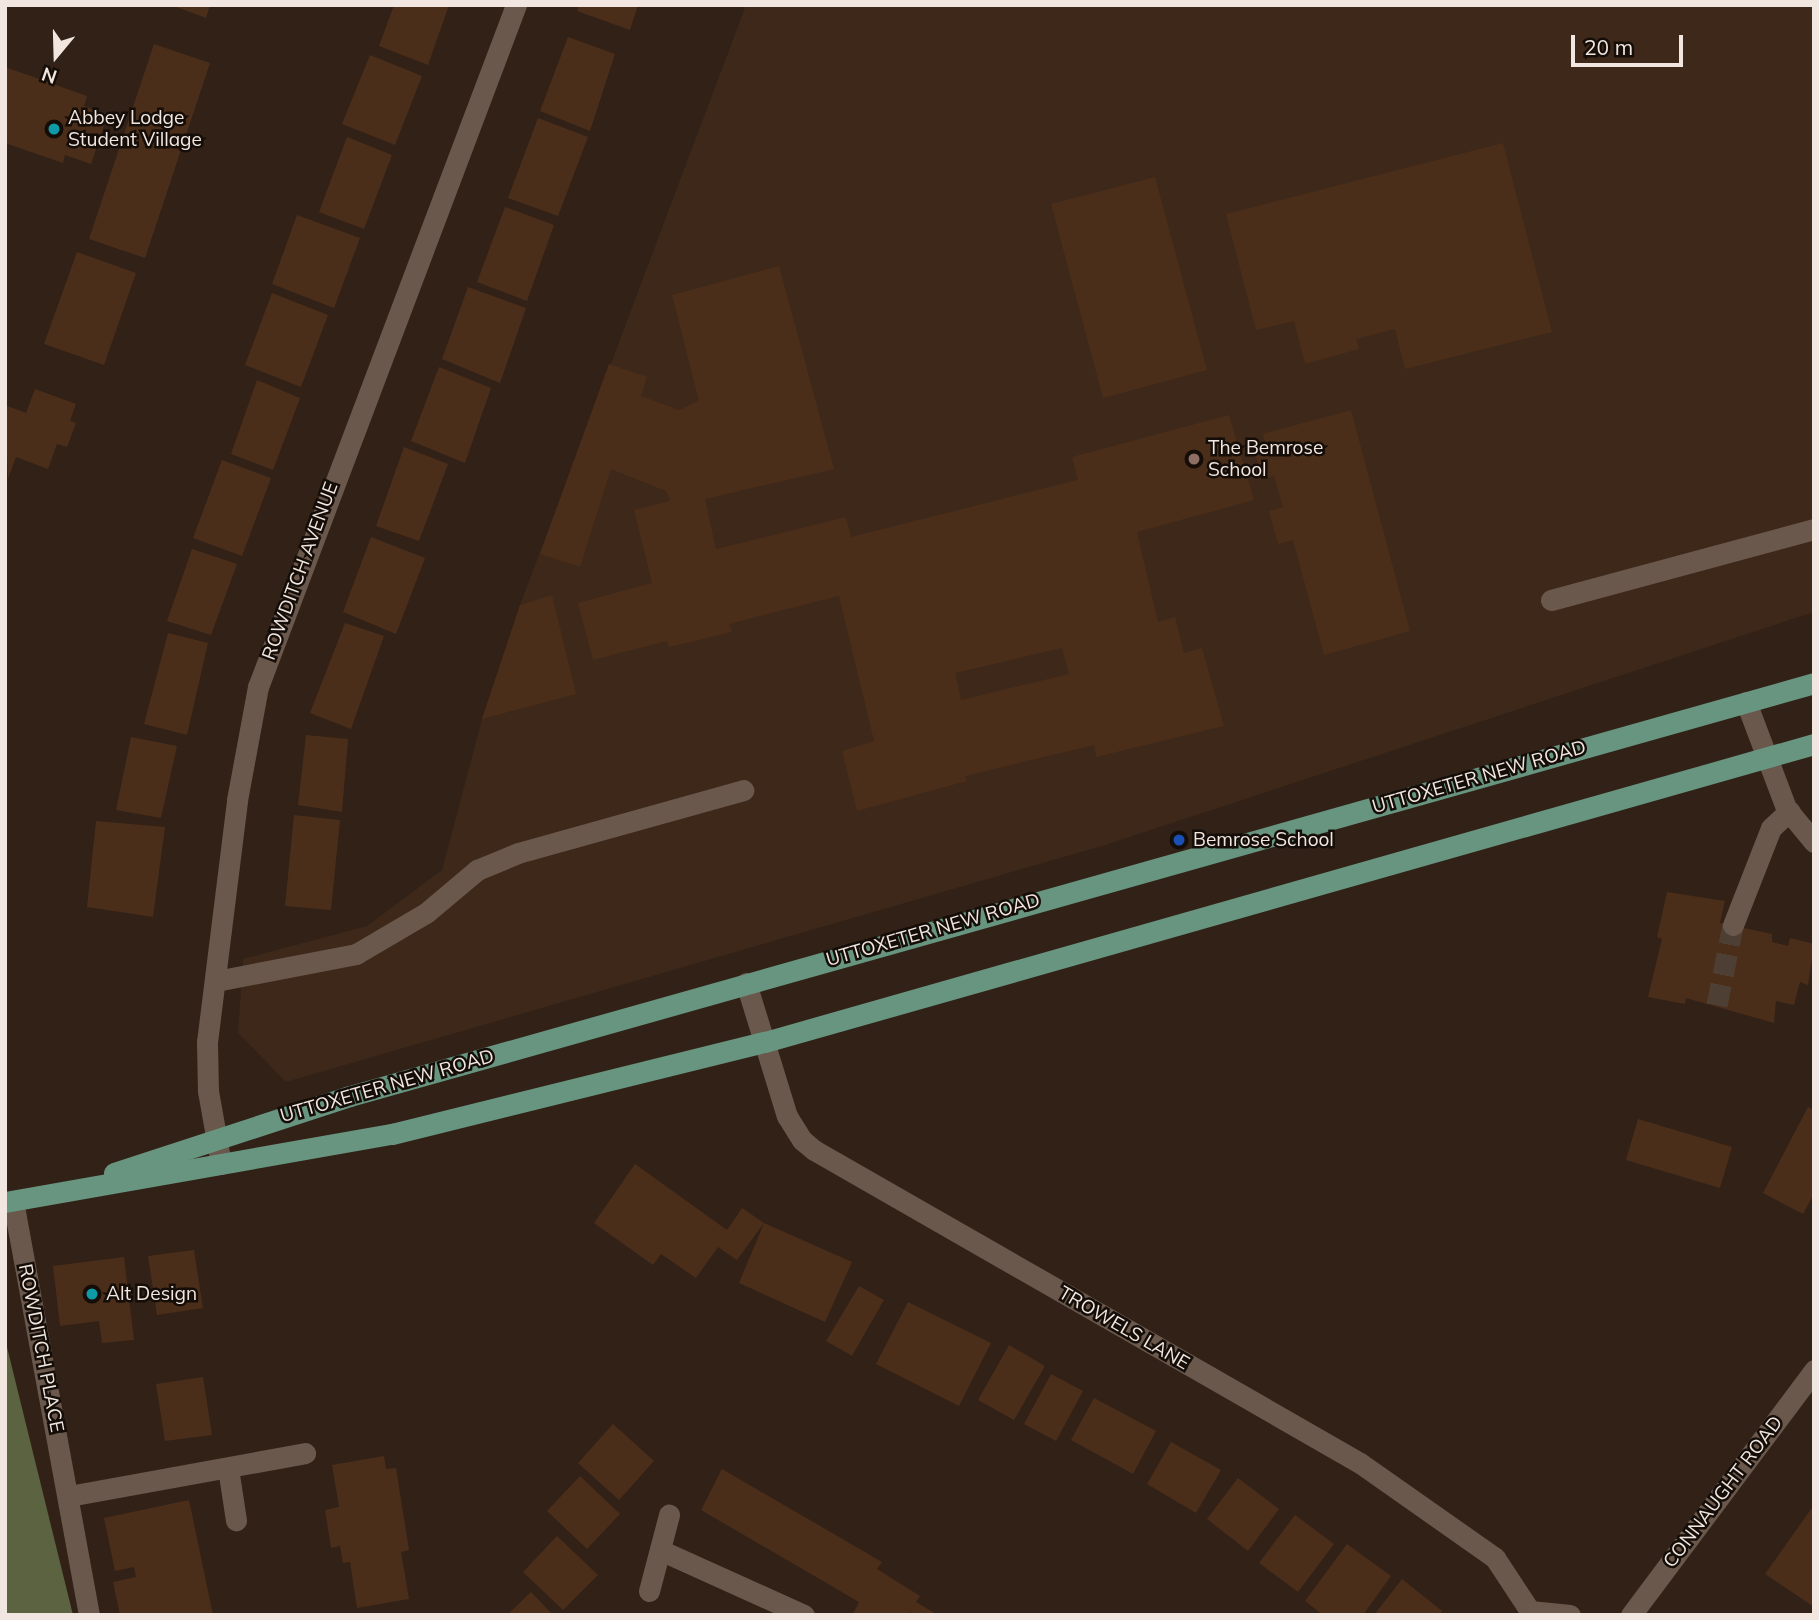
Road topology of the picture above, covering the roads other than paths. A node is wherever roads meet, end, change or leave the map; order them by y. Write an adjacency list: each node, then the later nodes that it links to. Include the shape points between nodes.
1 (516, 5): 12 (street, ROWDITCH AVENUE, via 258,687 237,800)
2 (1814, 529): 3 (street)
3 (1551, 600)
4 (1814, 682): 5 (main road, UTTOXETER NEW ROAD)
5 (1746, 702): 7 (street); 13 (main road, UTTOXETER NEW ROAD)
6 (1814, 744): 7 (main road, UTTOXETER NEW ROAD)
7 (1765, 758): 9 (street); 14 (main road, UTTOXETER NEW ROAD)
8 (743, 790): 12 (street, via 518,853 477,870 426,913 356,954)
9 (1788, 811): 10 (street); 11 (street, via 1771,828)
10 (1814, 842)
11 (1734, 926)
12 (216, 981): 15 (street, ROWDITCH AVENUE, via 206,1065)
13 (746, 983): 14 (street, TROWELS LANE); 15 (main road, UTTOXETER NEW ROAD)
14 (765, 1042): 16 (main road, UTTOXETER NEW ROAD, via 392,1134); 27 (street, TROWELS LANE, via 787,1116 814,1150 1360,1463 1495,1558)
15 (217, 1136): 16 (street, ROWDITCH AVENUE); 17 (main road, UTTOXETER NEW ROAD)
16 (222, 1164): 17 (main road, UTTOXETER NEW ROAD)
17 (57, 1194): 18 (main road, UTTOXETER NEW ROAD)
18 (9, 1202): 22 (street, ROWDITCH PLACE)
19 (1814, 1370): 31 (street, CONNAUGHT ROAD)
20 (305, 1453): 21 (street)
21 (229, 1468): 22 (street); 24 (street)
22 (69, 1496): 28 (street, ROWDITCH PLACE)
23 (669, 1515): 25 (street)
24 (236, 1520)
25 (660, 1550): 26 (street); 29 (street)
26 (649, 1591)
27 (1529, 1613): 30 (street, TROWELS LANE)
28 (89, 1615)
29 (804, 1615)
30 (1570, 1615)
31 (1631, 1615)

